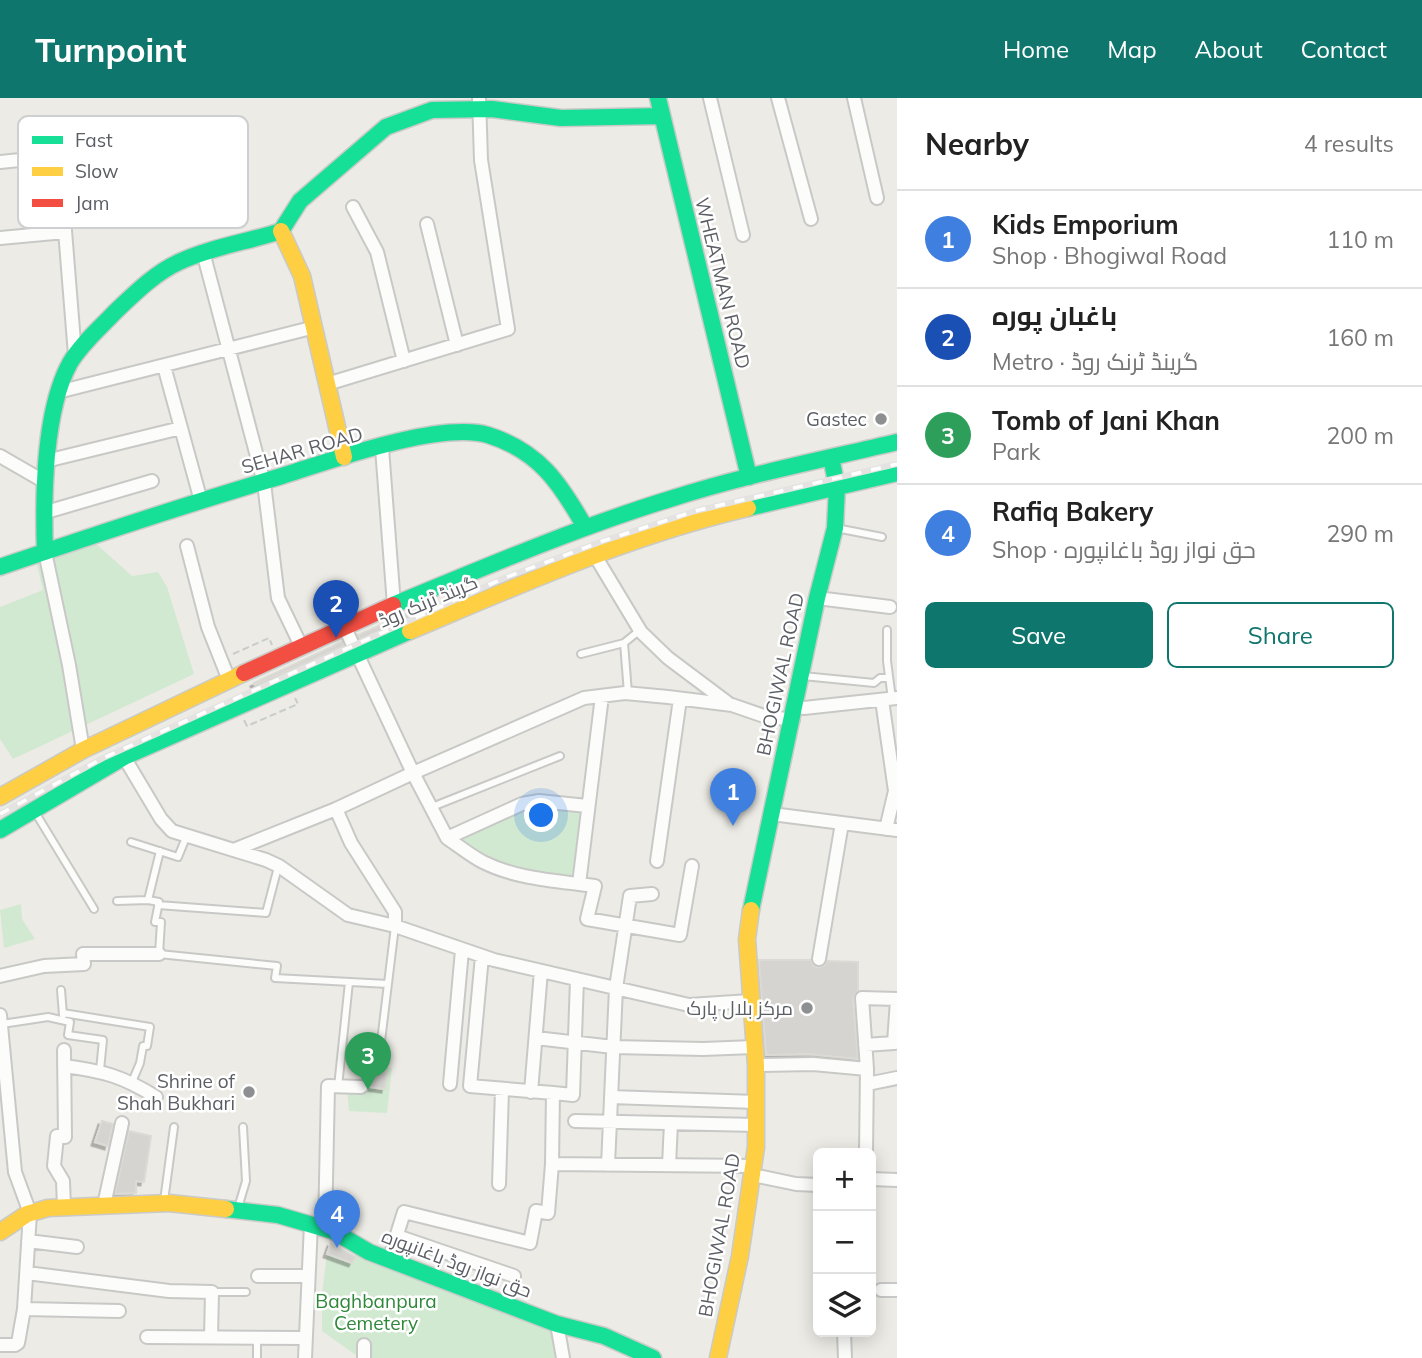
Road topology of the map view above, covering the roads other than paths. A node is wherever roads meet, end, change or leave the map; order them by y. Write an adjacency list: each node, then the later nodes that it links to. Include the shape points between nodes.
1 (658, 98): 6 (main road, WHEATMAN ROAD)
2 (710, 98): 16 (street)
3 (778, 98): 11 (street)
4 (854, 98): 9 (street)
5 (479, 104): 6 (main road, via 561,118); 14 (main road, via 432,110 386,127 300,201); 20 (street, via 481,160 508,329)
6 (662, 116): 35 (main road, WHEATMAN ROAD)
7 (18, 160): 8 (street)
8 (0, 162)
9 (877, 198)
10 (353, 207): 23 (street, via 377,252)
11 (811, 219)
12 (426, 224): 20 (street)
13 (65, 228): 15 (street)
14 (281, 231): 18 (main road); 19 (main road, via 302,276)
15 (65, 232): 17 (street); 22 (street)
16 (743, 235)
17 (0, 238)
18 (203, 252): 21 (street); 22 (main road, via 154,277)
19 (315, 327): 21 (street); 25 (main road)
20 (457, 345): 23 (street)
21 (228, 351): 24 (street); 38 (street)
22 (75, 355): 26 (main road)
23 (404, 361): 25 (street)
24 (164, 366): 26 (street); 27 (street)
25 (327, 384): 31 (main road)
26 (58, 392): 33 (main road)
27 (181, 428): 33 (street); 40 (street)
28 (897, 442): 32 (main road, گرینڈ ٹرنک روڈ)
29 (383, 448): 31 (main road, SEHAR ROAD); 42 (main road, SEHAR ROAD, via 431,434 464,431 487,435 538,460); 50 (street)
30 (0, 456): 37 (street)
31 (344, 457): 38 (main road, SEHAR ROAD)
32 (831, 457): 35 (main road, گرینڈ ٹرنک روڈ); 39 (main road, BHOGIWAL ROAD)
33 (46, 461): 37 (main road)
34 (897, 473): 39 (main road, گرینڈ ٹرنک روڈ)
35 (749, 477): 42 (main road, گرینڈ ٹرنک روڈ)
36 (152, 481): 41 (street)
37 (45, 482): 41 (main road)
38 (264, 483): 40 (main road, SEHAR ROAD); 56 (street, via 278,598)
39 (837, 487): 43 (main road, BHOGIWAL ROAD); 47 (main road, گرینڈ ٹرنک روڈ, via 698,520)
40 (201, 501): 46 (main road, SEHAR ROAD)
41 (43, 513): 46 (main road)
42 (585, 527): 50 (main road, گرینڈ ٹرنک روڈ)
43 (835, 528): 44 (lane); 49 (main road, BHOGIWAL ROAD)
44 (882, 537)
45 (187, 546): 61 (street, via 208,627)
46 (45, 552): 48 (main road, SEHAR ROAD); 68 (street)
47 (594, 554): 53 (street); 57 (main road, گرینڈ ٹرنک روڈ)
48 (0, 567)
49 (817, 598): 51 (street); 59 (main road, BHOGIWAL ROAD)
50 (394, 605): 52 (main road, گرینڈ ٹرنک روڈ)
51 (890, 607)
52 (345, 628): 56 (main road, گرینڈ ٹرنک روڈ); 57 (street)
53 (640, 630): 55 (lane); 66 (street, via 668,658)
54 (887, 630): 60 (lane)
55 (624, 643): 58 (lane); 62 (lane)
56 (302, 649): 61 (main road, گرینڈ ٹرنک روڈ)
57 (357, 653): 70 (main road, گرینڈ ٹرنک روڈ); 72 (street)
58 (581, 654)
59 (801, 676): 60 (lane, via 874,683); 67 (main road, BHOGIWAL ROAD)
60 (889, 678): 65 (lane)
61 (229, 680): 68 (main road, گرینڈ ٹرنک روڈ)
62 (628, 693): 63 (street); 64 (street)
63 (602, 696): 72 (street, via 584,698); 74 (street)
64 (680, 699): 66 (street); 87 (street)
65 (890, 699): 67 (street, via 804,708); 71 (street)
66 (732, 705): 67 (street, via 764,716)
67 (794, 713): 78 (main road, BHOGIWAL ROAD)
68 (83, 750): 73 (main road, گرینڈ ٹرنک روڈ)
69 (560, 756): 75 (lane)
70 (124, 757): 77 (main road, گرینڈ ٹرنک روڈ); 82 (street, via 161,819 172,831)
71 (894, 766): 81 (street)
72 (413, 773): 75 (street); 76 (street)
73 (2, 792)
74 (587, 806): 83 (street, via 540,801 522,804); 90 (street)
75 (430, 808): 83 (street)
76 (336, 809): 85 (street); 96 (street, via 351,843 394,912)
77 (34, 811): 80 (main road, گرینڈ ٹرنک روڈ); 95 (lane)
78 (772, 814): 79 (street); 110 (main road, BHOGIWAL ROAD, via 753,891 747,939)
79 (842, 823): 81 (street); 101 (street)
80 (0, 830)
81 (892, 830)
82 (187, 835): 85 (street); 86 (lane, via 178,857)
83 (447, 838): 90 (street, via 500,869)
84 (131, 842): 86 (lane)
85 (236, 849): 88 (street)
86 (160, 851): 92 (lane)
87 (657, 861)
88 (279, 866): 94 (lane, via 265,913); 96 (street, via 348,915)
89 (692, 866): 97 (street, via 680,935)
90 (579, 884): 97 (street, via 595,886 587,919)
91 (652, 894): 97 (street, via 630,897)
92 (148, 900): 93 (lane); 94 (lane)
93 (117, 901)
94 (158, 905): 99 (lane)
95 (94, 909)
96 (395, 926): 98 (street); 106 (lane)
97 (626, 926): 107 (street)
98 (462, 950): 100 (street); 126 (street)
99 (159, 954): 103 (street, via 83,954 84,964 44,966); 105 (lane, via 277,966 275,978)
100 (482, 956): 102 (street); 130 (street, via 470,1086)
101 (819, 959)
102 (541, 971): 104 (street); 113 (street)
103 (0, 976)
104 (577, 979): 107 (street); 114 (street)
105 (349, 982): 106 (lane); 128 (lane)
106 (388, 984): 121 (lane)
107 (616, 988): 110 (street, via 689,1005); 116 (street)
108 (61, 990): 111 (lane)
109 (897, 999): 115 (street, via 894,1043); 115 (street, via 862,998)
110 (750, 1001): 117 (main road, BHOGIWAL ROAD)
111 (63, 1017): 112 (lane); 123 (lane, via 70,1022 68,1035 103,1040); 125 (lane, via 150,1027)
112 (1, 1019): 156 (street, via 15,1172)
113 (537, 1038): 114 (street); 131 (street)
114 (575, 1042): 116 (street); 132 (street, via 573,1095)
115 (866, 1045): 122 (street)
116 (613, 1047): 117 (street); 134 (street)
117 (754, 1047): 119 (main road, BHOGIWAL ROAD)
118 (64, 1050): 120 (street)
119 (756, 1065): 122 (street); 135 (main road, BHOGIWAL ROAD)
120 (64, 1066): 123 (street); 154 (street, via 65,1137 57,1136 54,1166 63,1181)
121 (378, 1066)
122 (867, 1069): 127 (street)
123 (100, 1070): 125 (street)
124 (897, 1078): 127 (street)
125 (132, 1082): 133 (street)
126 (450, 1084)
127 (867, 1084): 143 (street)
128 (338, 1087): 129 (street); 157 (street, via 328,1086)
129 (361, 1087)
130 (502, 1090): 131 (street); 150 (street)
131 (531, 1092): 132 (street)
132 (553, 1093): 144 (street)
133 (156, 1097)
134 (611, 1097): 135 (street); 137 (street)
135 (756, 1102): 140 (main road, BHOGIWAL ROAD)
136 (575, 1121): 137 (street)
137 (610, 1122): 138 (street); 145 (street)
138 (671, 1123): 140 (street); 146 (street)
139 (122, 1124): 153 (street)
140 (757, 1125): 147 (main road, BHOGIWAL ROAD)
141 (174, 1127): 152 (lane)
142 (243, 1127): 155 (lane, via 246,1181)
143 (866, 1148)
144 (552, 1164): 145 (street); 159 (street, via 548,1213 536,1211 530,1243 404,1212)
145 (608, 1165): 146 (street)
146 (669, 1165): 147 (street)
147 (753, 1171): 151 (street); 184 (main road, BHOGIWAL ROAD)
148 (876, 1179): 149 (street)
149 (897, 1180)
150 (499, 1184)
151 (813, 1185)
152 (164, 1203): 153 (main road, حق نواز روڈ باغانپورہ); 155 (main road, حق نواز روڈ باغانپورہ)
153 (104, 1205): 154 (main road, حق نواز روڈ باغانپورہ)
154 (64, 1207): 156 (main road, حق نواز روڈ باغانپورہ)
155 (238, 1210): 157 (main road, حق نواز روڈ باغانپورہ)
156 (30, 1213): 158 (main road, حق نواز روڈ باغانپورہ); 160 (street)
157 (318, 1226): 162 (main road, حق نواز روڈ باغانپورہ); 165 (street)
158 (0, 1232)
159 (397, 1236): 162 (street); 166 (street)
160 (28, 1241): 161 (street); 163 (street)
161 (77, 1247)
162 (389, 1260): 173 (main road, حق نواز روڈ باغانپورہ)
163 (27, 1273): 169 (street); 171 (street)
164 (258, 1276): 165 (street)
165 (309, 1276): 178 (street)
166 (514, 1276)
167 (881, 1290): 168 (street)
168 (897, 1290)
169 (212, 1292): 170 (lane); 175 (street)
170 (246, 1292)
171 (24, 1309): 172 (street); 179 (street, via 18,1343)
172 (119, 1311)
173 (557, 1324): 182 (street); 183 (main road, حق نواز روڈ باغانپورہ, via 604,1336)
174 (147, 1337): 175 (street)
175 (211, 1337): 177 (street)
176 (844, 1337): 185 (street)
177 (257, 1338): 178 (street); 180 (lane)
178 (306, 1338): 181 (street)
179 (0, 1345)
180 (257, 1358)
181 (305, 1358)
182 (563, 1358)
183 (653, 1358)
184 (718, 1358)
185 (845, 1358)

